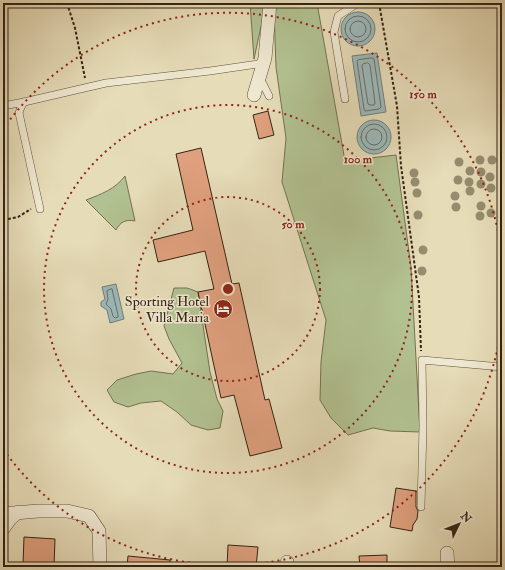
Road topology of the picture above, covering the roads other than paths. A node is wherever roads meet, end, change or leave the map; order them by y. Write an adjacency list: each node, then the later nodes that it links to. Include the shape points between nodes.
1 (270, 3): 3 (street)
2 (358, 3): 7 (lane, via 338,16 334,32)
3 (264, 63): 4 (street); 8 (lane, via 106,83)
4 (260, 77): 5 (street); 6 (lane)
5 (254, 95)
6 (269, 96)
7 (345, 99)
8 (24, 102): 9 (lane); 10 (lane, via 19,113)
9 (3, 106)
10 (40, 209)
11 (502, 367): 12 (lane, via 422,360)
12 (421, 507)
13 (18, 512): 14 (street); 15 (street); 17 (street, via 67,511 89,516 99,531)
14 (3, 514)
15 (3, 529)
16 (447, 553): 18 (street)
17 (100, 567)
18 (448, 567)

